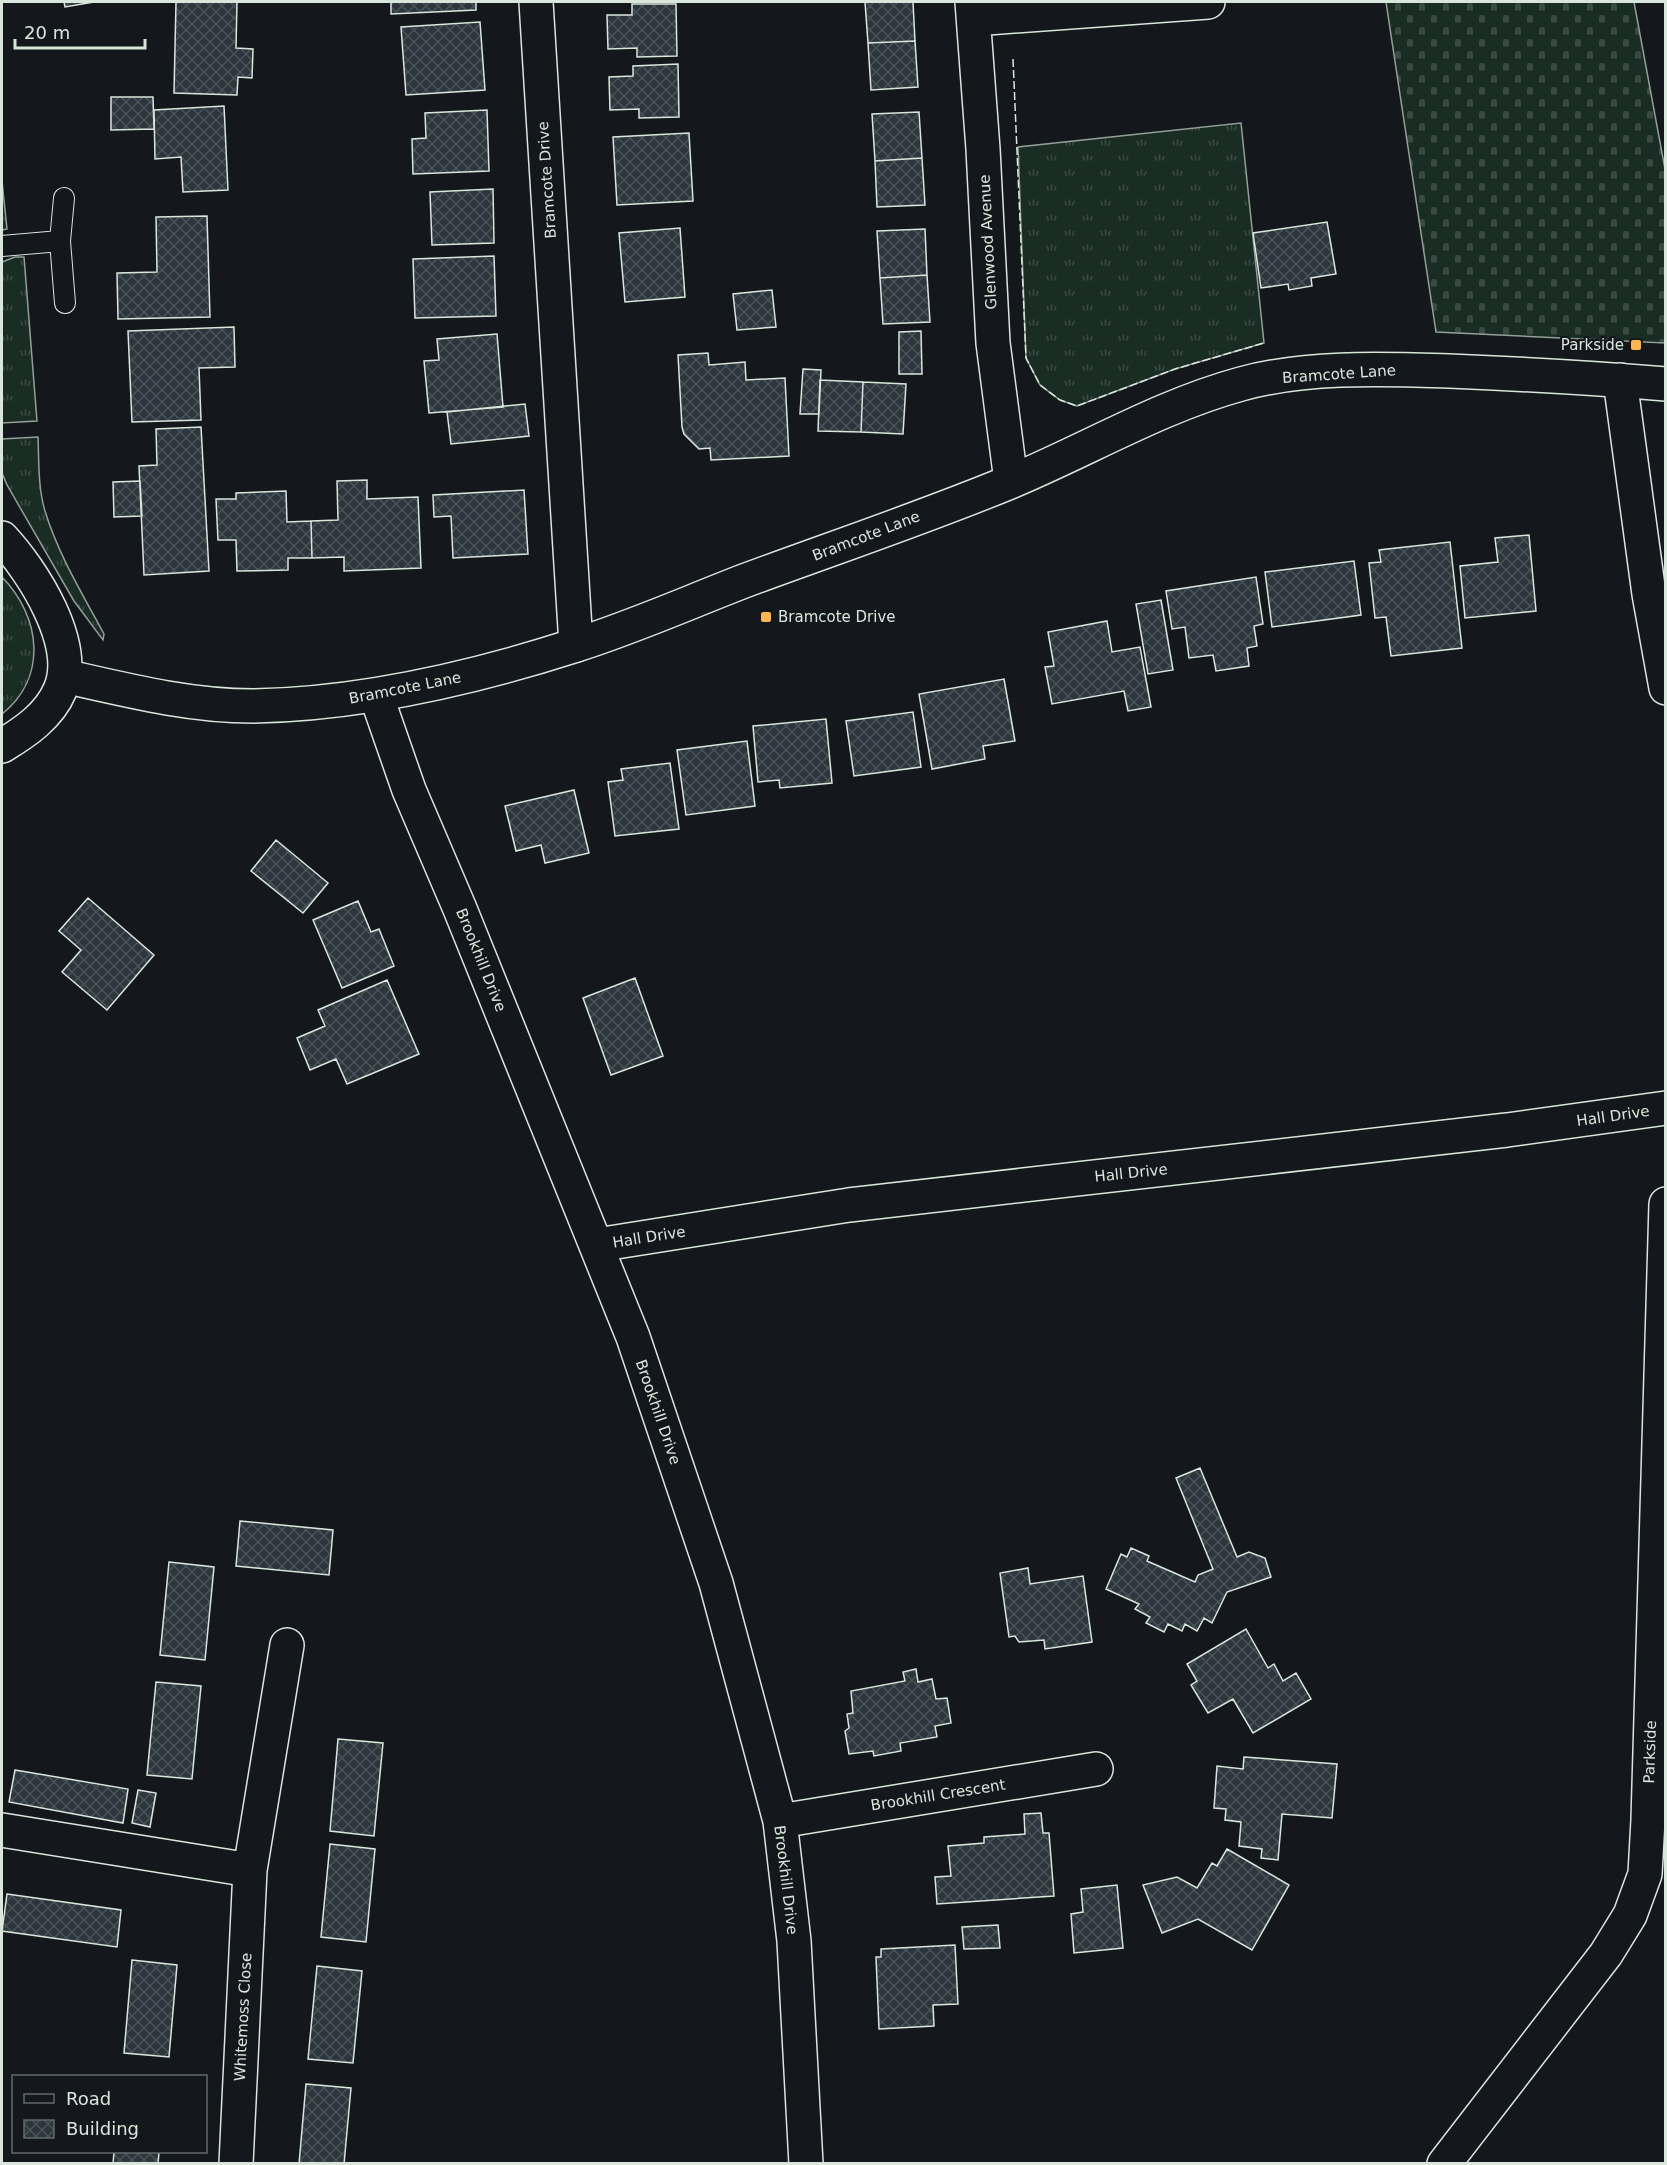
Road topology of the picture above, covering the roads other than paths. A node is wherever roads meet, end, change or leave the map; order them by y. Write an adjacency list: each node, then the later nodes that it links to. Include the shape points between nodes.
1 (536, 2): 12 (street, Bramcote Drive)
2 (1208, 2): 3 (street)
3 (973, 10): 10 (street, Glenwood Avenue, via 993,343)
4 (64, 198): 5 (lane)
5 (60, 241): 6 (lane); 7 (lane)
6 (2, 246)
7 (65, 303)
8 (1620, 380): 9 (street, Bramcote Lane); 10 (street, Bramcote Lane, via 1379,369 1308,373 1243,384 1180,405); 14 (street)
9 (1665, 384)
10 (1011, 482): 12 (street, Bramcote Lane)
11 (2, 538): 13 (street, via 17,554 49,608 62,648)
12 (576, 645): 15 (street, Bramcote Lane, via 485,672)
13 (64, 676): 15 (street, Bramcote Lane, via 130,692 214,704 280,705); 16 (street, via 51,707 37,722)
14 (1665, 688)
15 (376, 695): 19 (street, Brookhill Drive, via 409,790)
16 (2, 746)
17 (1665, 1108): 19 (street, Hall Drive, via 1507,1130 849,1205)
18 (1665, 1203): 27 (street, Parkside, via 1645,1874 1630,1915 1606,1954)
19 (597, 1245): 22 (street, Brookhill Drive, via 633,1337 716,1583)
20 (287, 1645): 24 (street, Whitemoss Close)
21 (1096, 1769): 22 (street, Brookhill Crescent)
22 (780, 1821): 26 (street, Brookhill Drive, via 794,1941)
23 (2, 1830): 24 (street)
24 (250, 1870): 25 (street, Whitemoss Close)
25 (236, 2163)
26 (806, 2163)
27 (1444, 2163)

